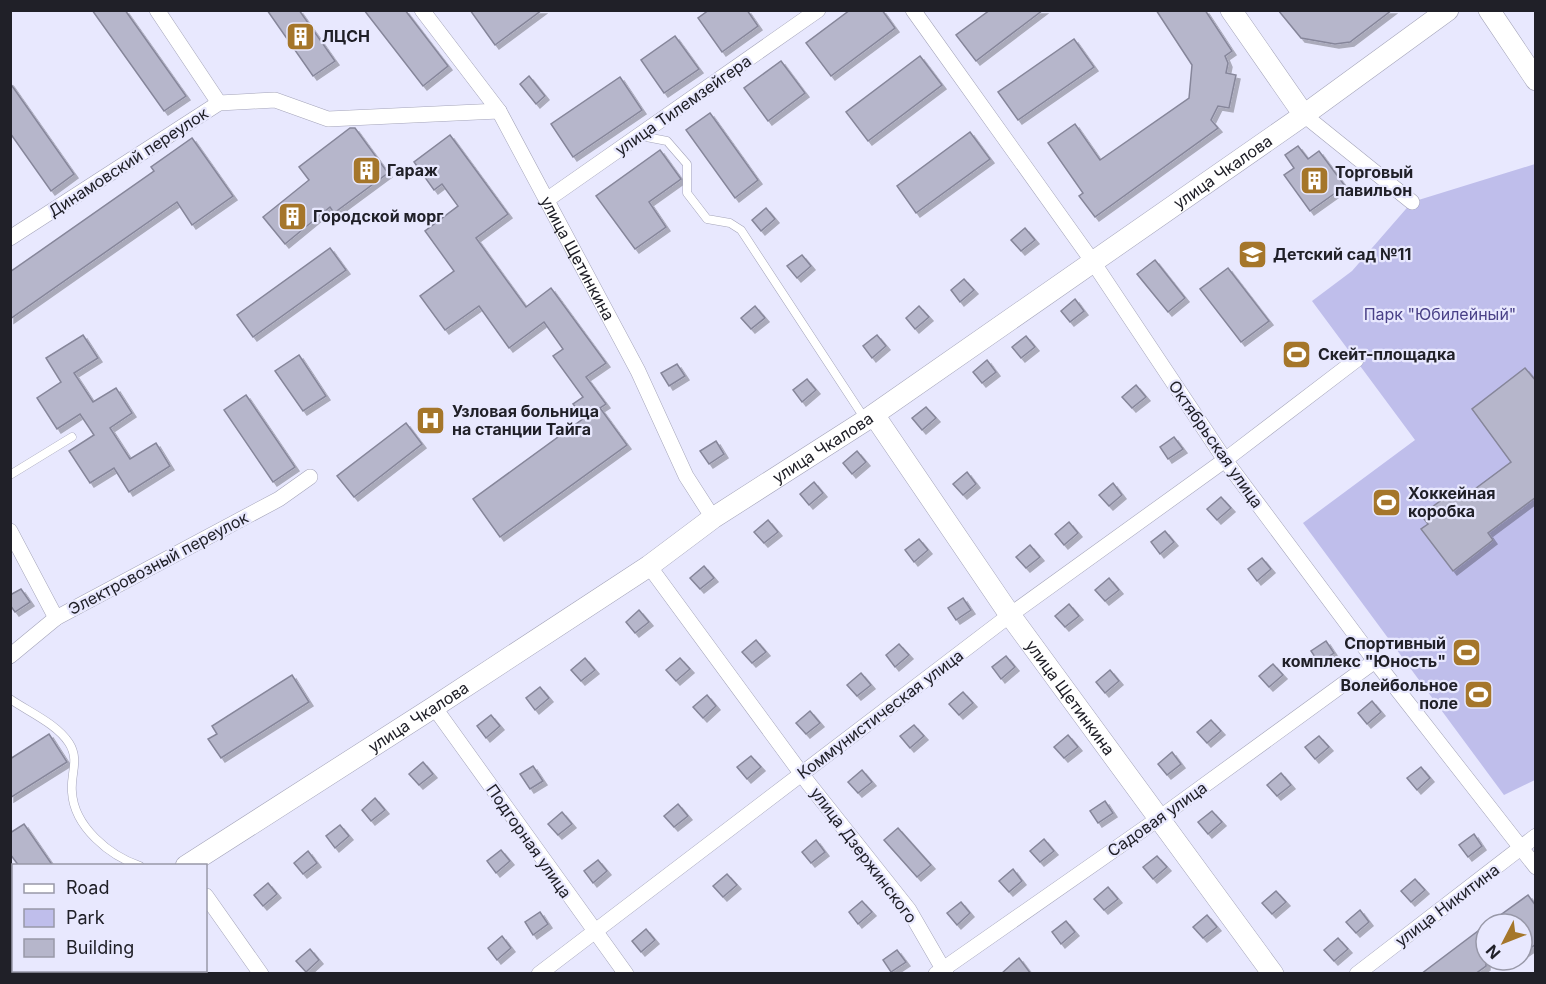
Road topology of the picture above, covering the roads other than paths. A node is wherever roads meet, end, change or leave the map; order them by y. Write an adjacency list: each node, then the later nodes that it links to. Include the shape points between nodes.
1 (157, 10): 9 (street)
2 (422, 10): 10 (street, улица Щетинкина)
3 (818, 10): 12 (street, улица Тилемзейгера)
4 (913, 10): 16 (street, Октябрьская улица)
5 (1231, 10): 11 (street)
6 (1448, 10): 11 (street, улица Чкалова)
7 (1489, 10): 8 (street)
8 (1536, 80)
9 (219, 103): 10 (street, Динамовский переулок, via 275,100 328,119); 15 (street, Динамовский переулок)
10 (500, 111): 13 (street, улица Щетинкина)
11 (1304, 115): 14 (street); 16 (street, улица Чкалова)
12 (641, 136): 13 (street, улица Тилемзейгера); 18 (lane, via 667,141 687,164 687,193 707,219 730,223 741,231)
13 (548, 199): 23 (street, улица Щетинкина, via 638,371 686,476)
14 (1412, 202)
15 (10, 238)
16 (1092, 262): 18 (street, улица Чкалова); 20 (street, Октябрьская улица)
17 (1356, 360): 20 (street, Коммунистическая улица)
18 (870, 418): 23 (street, улица Чкалова); 26 (street, улица Щетинкина)
19 (72, 437): 21 (lane)
20 (1225, 460): 26 (street, Коммунистическая улица); 29 (street, Октябрьская улица)
21 (10, 476)
22 (310, 477): 27 (street, Электровозный переулок, via 279,499)
23 (713, 518): 25 (street, улица Чкалова)
24 (10, 531): 27 (street)
25 (649, 566): 31 (street, улица Чкалова); 32 (street, улица Дзержинского)
26 (1010, 615): 32 (street, Коммунистическая улица); 33 (street, улица Щетинкина)
27 (56, 618): 28 (street, Электровозный переулок)
28 (10, 656)
29 (1375, 661): 33 (street, Садовая улица); 35 (street, Октябрьская улица)
30 (10, 699): 36 (lane, via 50,725 69,743 76,764 72,792 79,814 96,839 122,860)
31 (434, 707): 37 (street, улица Чкалова); 40 (street, Подгорная улица)
32 (801, 773): 40 (street, Коммунистическая улица); 41 (street, улица Дзержинского, via 909,910)
33 (1158, 819): 41 (street, Садовая улица); 45 (street, улица Щетинкина)
34 (1536, 836): 35 (street, улица Никитина)
35 (1522, 849): 38 (street, Октябрьская улица); 46 (street, улица Никитина)
36 (134, 864)
37 (189, 864)
38 (1536, 867)
39 (207, 897): 42 (street)
40 (595, 933): 43 (street, Коммунистическая улица); 44 (street, Подгорная улица)
41 (942, 972)
42 (261, 974)
43 (539, 974)
44 (626, 974)
45 (1273, 974)
46 (1357, 974)

